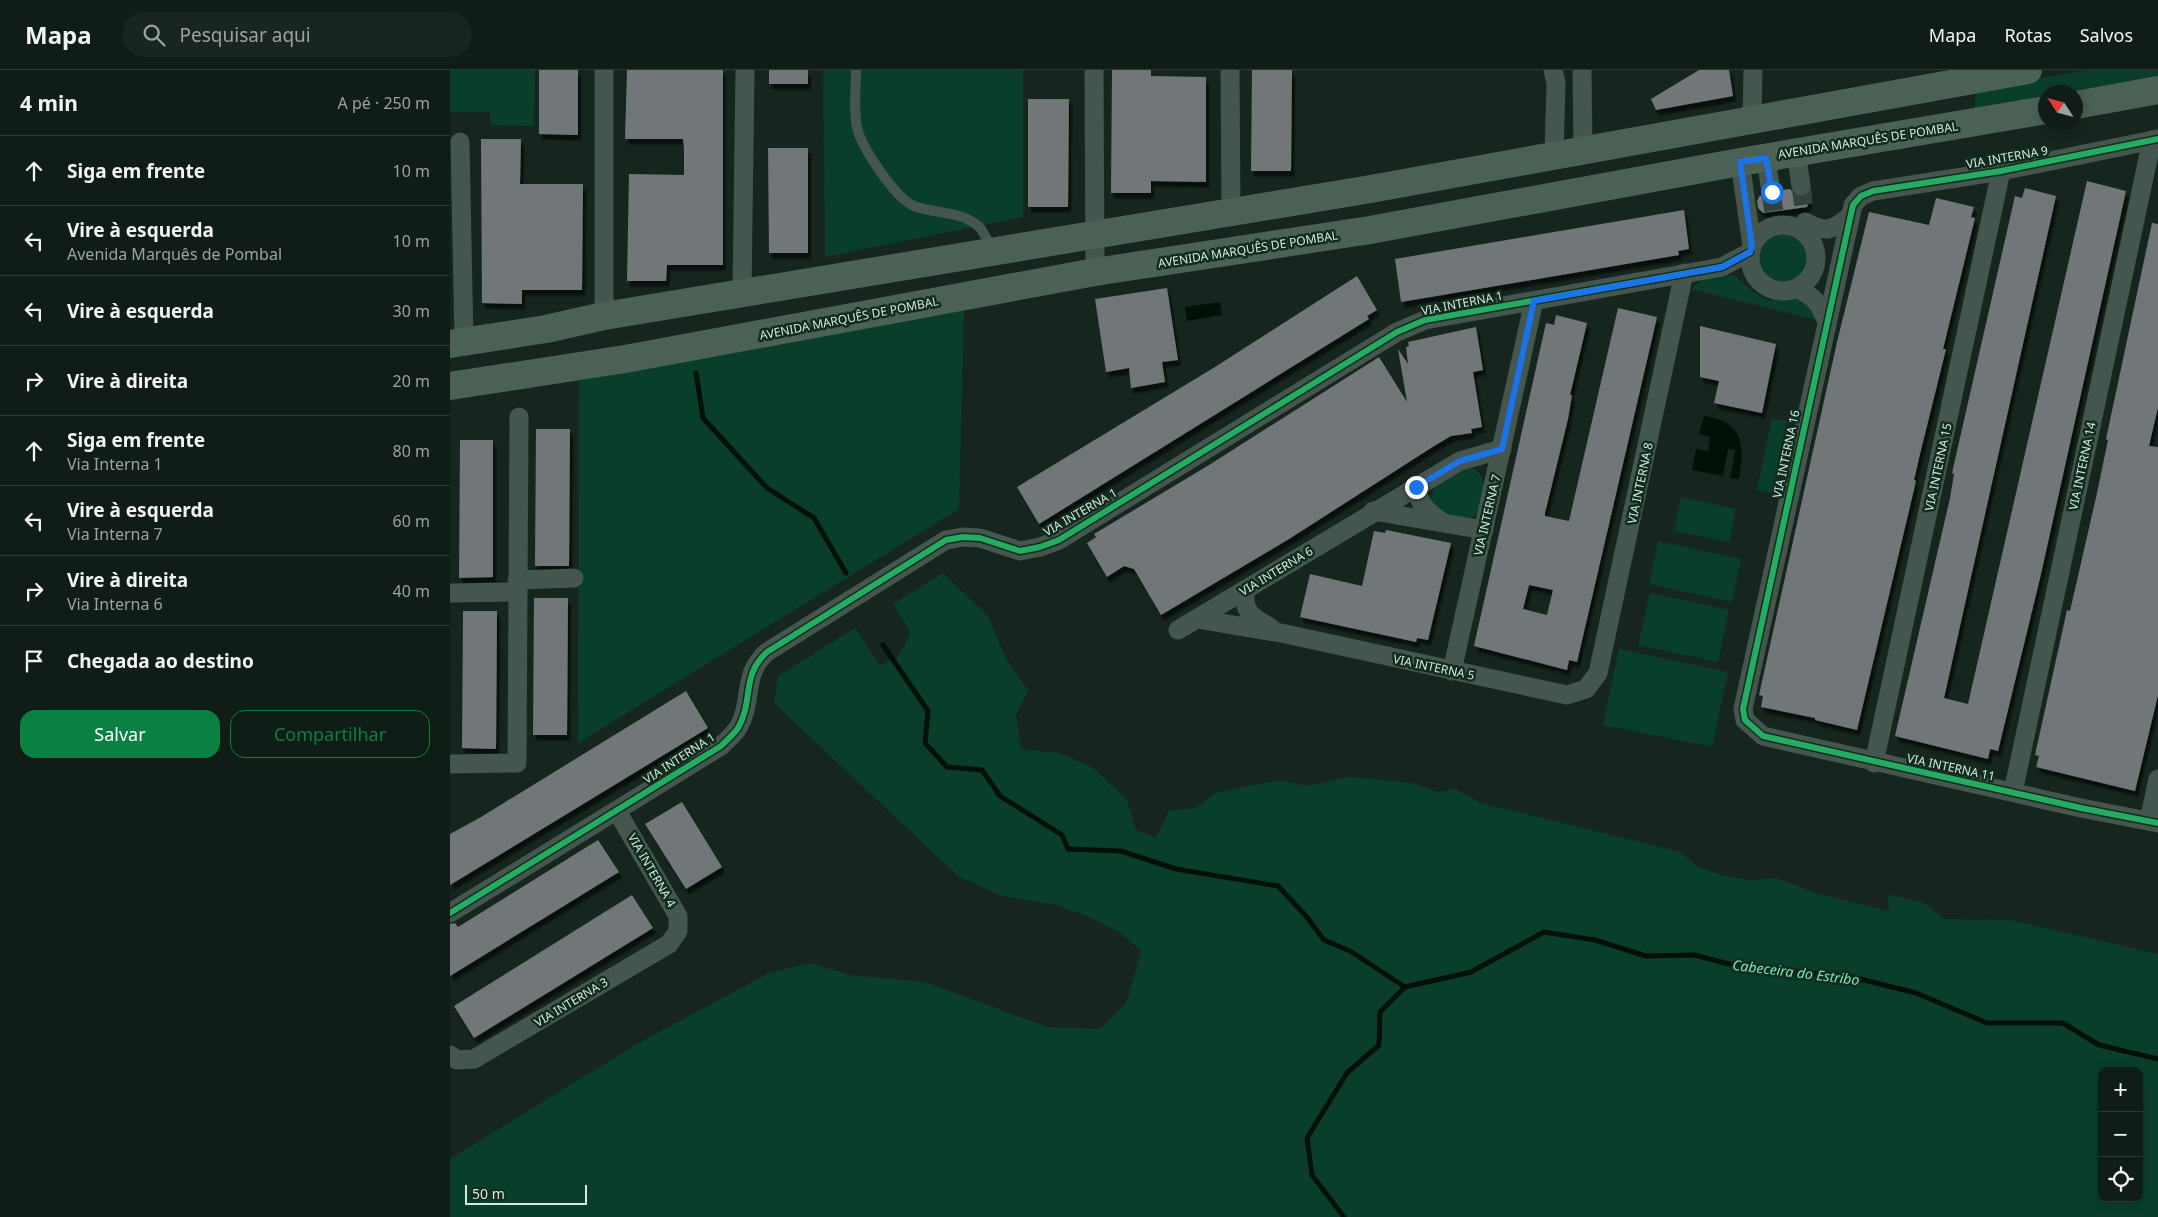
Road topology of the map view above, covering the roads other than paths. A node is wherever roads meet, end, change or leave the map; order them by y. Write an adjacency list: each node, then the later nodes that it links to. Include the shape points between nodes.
1 (604, 70): 45 (street)
2 (745, 70): 43 (street)
3 (856, 70): 35 (lane, via 857,130 892,189 911,205 973,222)
4 (1094, 70): 33 (street)
5 (1230, 70): 29 (street)
6 (1553, 70): 20 (street, via 1556,83)
7 (1582, 70): 18 (street)
8 (1752, 70): 14 (street)
9 (2028, 70): 10 (main road)
10 (1968, 81): 14 (main road); 15 (main road, via 1970,106)
11 (2158, 90): 12 (main road)
12 (2083, 104)
13 (2038, 111): 15 (main road, AVENIDA MARQUÊS DE POMBAL)
14 (1752, 120): 18 (main road)
15 (1957, 126): 19 (main road, AVENIDA MARQUÊS DE POMBAL)
16 (2155, 140): 23 (street, VIA INTERNA 9); 70 (street, VIA INTERNA 14)
17 (460, 142): 48 (street)
18 (1583, 150): 20 (main road)
19 (1796, 152): 21 (main road, AVENIDA MARQUÊS DE POMBAL); 24 (street)
20 (1554, 155): 22 (main road)
21 (1753, 160): 26 (street); 28 (main road, AVENIDA MARQUÊS DE POMBAL); 34 (street)
22 (1502, 164): 25 (main road); 28 (main road)
23 (2002, 171): 27 (street, VIA INTERNA 9, via 1874,191); 67 (street, VIA INTERNA 15)
24 (1801, 186)
25 (1365, 190): 29 (main road); 32 (main road)
26 (1772, 192)
27 (1861, 196): 30 (street, VIA INTERNA 16)
28 (1505, 205): 32 (main road, AVENIDA MARQUÊS DE POMBAL)
29 (1231, 210): 33 (main road)
30 (1850, 216): 31 (street, via 1835,228); 36 (street, VIA INTERNA 16)
31 (1808, 228): 34 (street, via 1774,218); 36 (street, via 1829,253); 41 (street, via 1816,264)
32 (1370, 230): 38 (main road, AVENIDA MARQUÊS DE POMBAL)
33 (1094, 234): 35 (main road); 38 (street)
34 (1751, 249): 37 (street); 40 (street, via 1750,261)
35 (993, 250): 43 (main road)
36 (1844, 250): 42 (street, VIA INTERNA 16)
37 (1722, 267): 39 (street, VIA INTERNA 1); 40 (street)
38 (1095, 272): 49 (main road, AVENIDA MARQUÊS DE POMBAL)
39 (1684, 273): 44 (street, VIA INTERNA 1); 65 (street, VIA INTERNA 8, via 1598,673)
40 (1757, 279): 41 (street, via 1774,290 1784,292)
41 (1802, 285): 42 (street); 46 (street, via 1818,302)
42 (1835, 287): 46 (street, VIA INTERNA 16)
43 (742, 292): 45 (main road)
44 (1534, 301): 52 (street, VIA INTERNA 7); 71 (street, VIA INTERNA 1, via 1425,320 1397,332 1059,540 1020,551 980,538 946,540 767,652 757,662 750,678 749,697 737,729 721,746)
45 (604, 316): 47 (main road)
46 (1827, 322): 66 (street, VIA INTERNA 16, via 1744,695)
47 (546, 329): 48 (main road); 49 (main road)
48 (457, 343)
49 (543, 371): 50 (main road, AVENIDA MARQUÊS DE POMBAL)
50 (450, 386)
51 (519, 417): 58 (street)
52 (1502, 449): 53 (street, VIA INTERNA 6, via 1460,461); 56 (street, VIA INTERNA 7)
53 (1416, 487): 54 (street, VIA INTERNA 6); 55 (street, via 1424,510)
54 (1373, 512): 55 (street); 59 (street, VIA INTERNA 6)
55 (1445, 525): 56 (street)
56 (1484, 530): 64 (street, VIA INTERNA 7)
57 (574, 578): 58 (street)
58 (516, 586): 60 (street); 68 (street, via 516,763)
59 (1245, 590): 61 (street, VIA INTERNA 6); 63 (street, VIA INTERNA 5, via 1244,604 1252,616)
60 (450, 593)
61 (1197, 619): 62 (street, VIA INTERNA 6); 63 (street, VIA INTERNA 5)
62 (1178, 630)
63 (1281, 633): 64 (street, VIA INTERNA 5)
64 (1452, 671): 65 (street, VIA INTERNA 5, via 1567,695)
65 (1586, 689)
66 (1745, 720): 67 (street, VIA INTERNA 11, via 1763,736)
67 (1874, 763): 70 (street, VIA INTERNA 11)
68 (450, 764)
69 (2158, 779): 72 (street)
70 (2013, 792): 72 (street, VIA INTERNA 11)
71 (618, 811): 73 (street, VIA INTERNA 1); 74 (street, VIA INTERNA 4, via 678,916)
72 (2153, 822)
73 (450, 912)
74 (678, 931): 75 (street, VIA INTERNA 3, via 669,944 474,1059)
75 (454, 1058)

